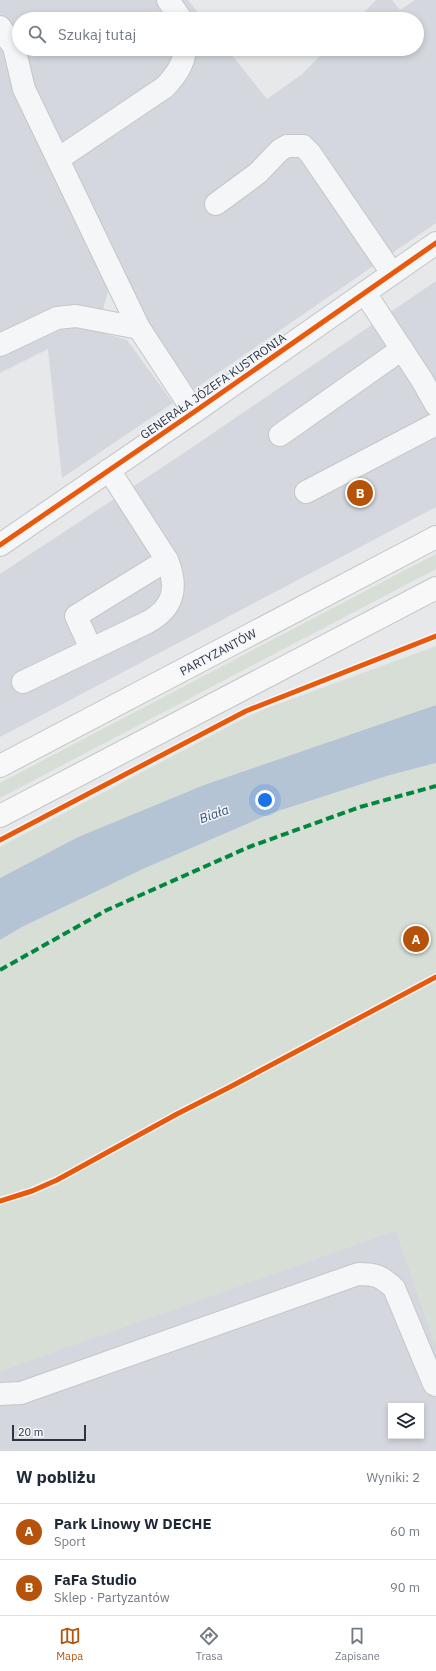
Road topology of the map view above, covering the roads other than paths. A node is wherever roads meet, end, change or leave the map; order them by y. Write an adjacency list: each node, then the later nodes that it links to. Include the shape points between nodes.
1 (168, 0): 2 (street)
2 (176, 12)
3 (0, 27): 4 (street)
4 (12, 44)
5 (16, 56): 7 (street, via 24,89)
6 (185, 56): 7 (street, via 178,73 165,87)
7 (58, 159): 12 (street)
8 (216, 204): 10 (street, via 258,173 280,150 287,146 303,146)
9 (436, 243): 10 (street, GENERAŁA JÓZEFA KUSTRONIA)
10 (392, 273): 11 (street, GENERAŁA JÓZEFA KUSTRONIA)
11 (364, 293): 14 (street); 17 (street, GENERAŁA JÓZEFA KUSTRONIA)
12 (139, 328): 13 (street, via 76,316 57,318); 17 (street)
13 (0, 345)
14 (402, 350): 15 (street); 19 (street)
15 (429, 375): 16 (street)
16 (436, 405)
17 (194, 412): 20 (street, GENERAŁA JÓZEFA KUSTRONIA)
18 (436, 424): 21 (street)
19 (280, 435)
20 (109, 470): 23 (street, GENERAŁA JÓZEFA KUSTRONIA); 24 (street)
21 (306, 492)
22 (436, 536): 28 (main road, PARTYZANTÓW)
23 (0, 545)
24 (167, 560): 26 (street, via 173,584 170,600 160,616); 26 (street, via 76,616)
25 (436, 588): 29 (main road)
26 (91, 649): 27 (street)
27 (23, 682)
28 (0, 766)
29 (0, 816)
30 (435, 1388): 31 (street, via 394,1288 383,1278 372,1274 358,1274 21,1393)
31 (0, 1394)

